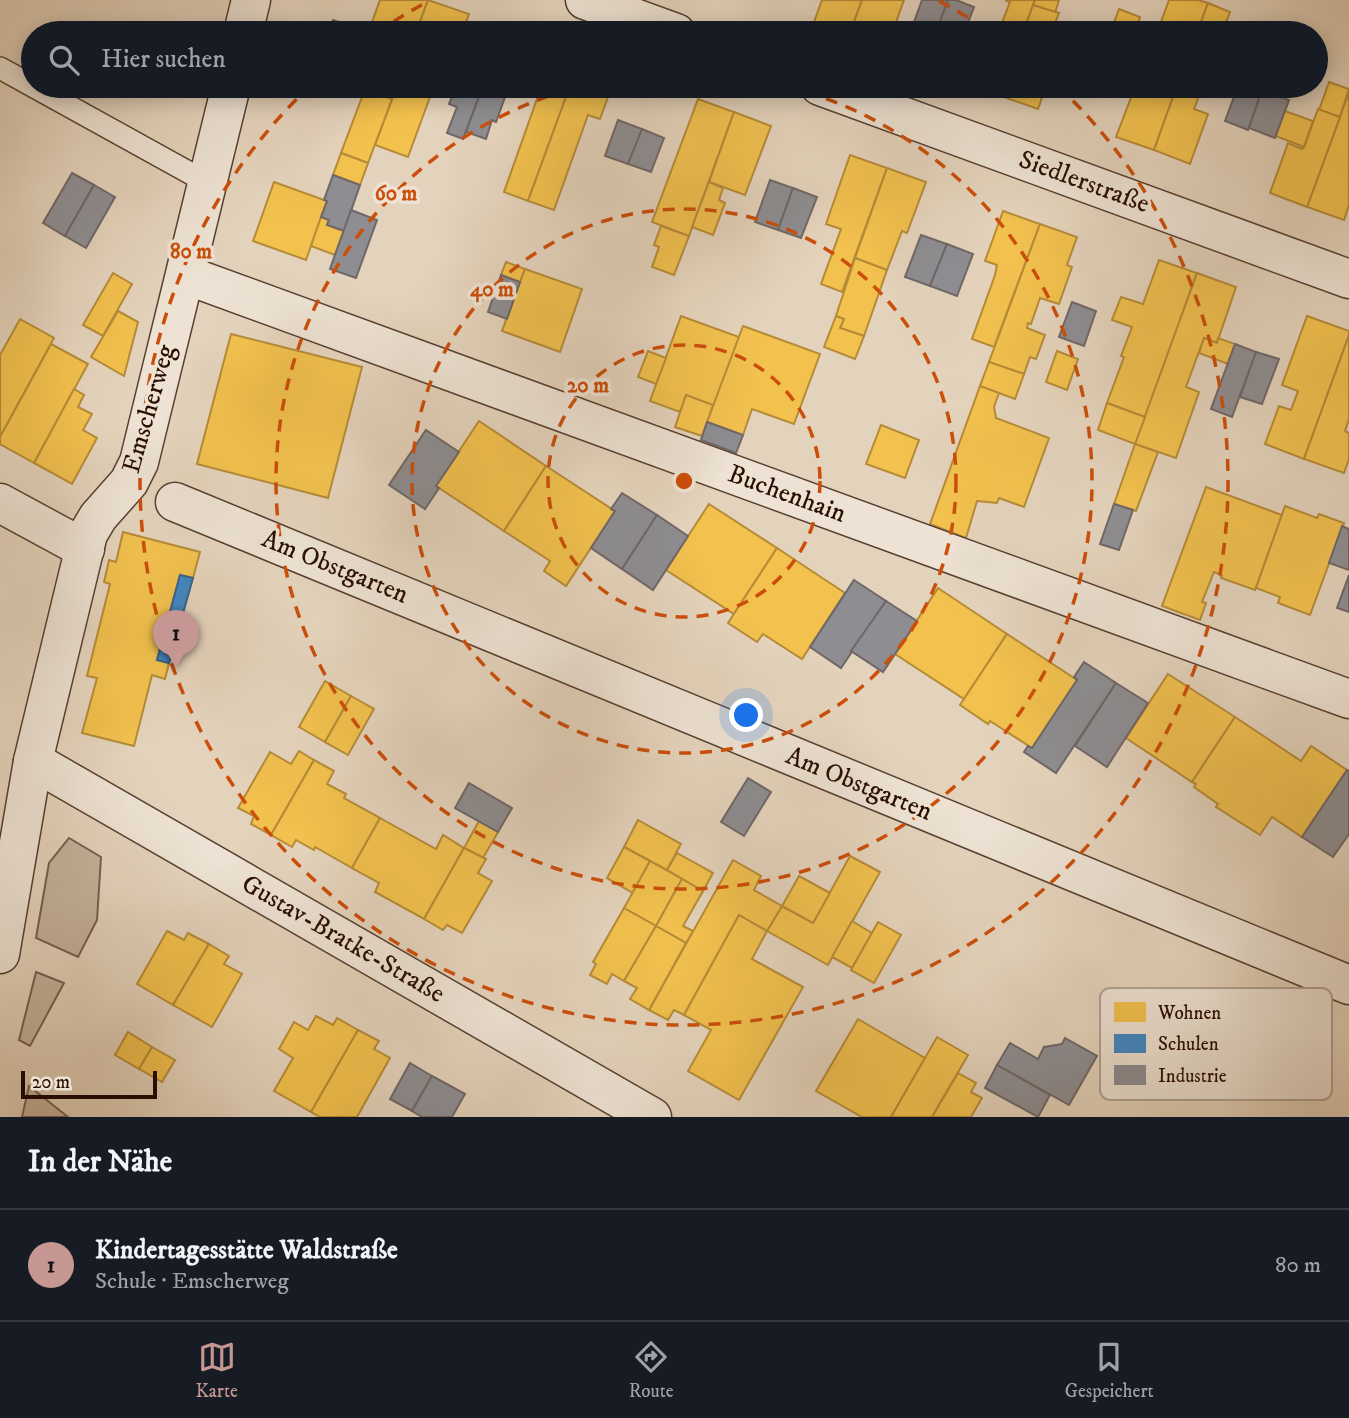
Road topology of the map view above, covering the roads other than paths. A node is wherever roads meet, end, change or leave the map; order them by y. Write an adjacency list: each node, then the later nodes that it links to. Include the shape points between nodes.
1 (251, 0): 3 (street)
2 (585, 0): 4 (street)
3 (246, 21)
4 (643, 21)
5 (0, 68): 6 (lane)
6 (21, 80)
7 (54, 98): 10 (lane)
8 (228, 98): 10 (street, Emscherweg)
9 (853, 98): 12 (street, Siedlerstraße)
10 (208, 183): 11 (street, Emscherweg)
11 (186, 275): 15 (street, Emscherweg, via 139,462 129,482 98,517); 16 (street, Buchenhain)
12 (1349, 279)
13 (175, 502): 19 (street, Am Obstgarten)
14 (0, 503): 15 (street)
15 (85, 549): 17 (street, Emscherweg)
16 (1349, 699)
17 (33, 761): 18 (street, Emscherweg); 20 (street, Gustav-Bratke-Straße)
18 (0, 954)
19 (1349, 985)
20 (652, 1117)

